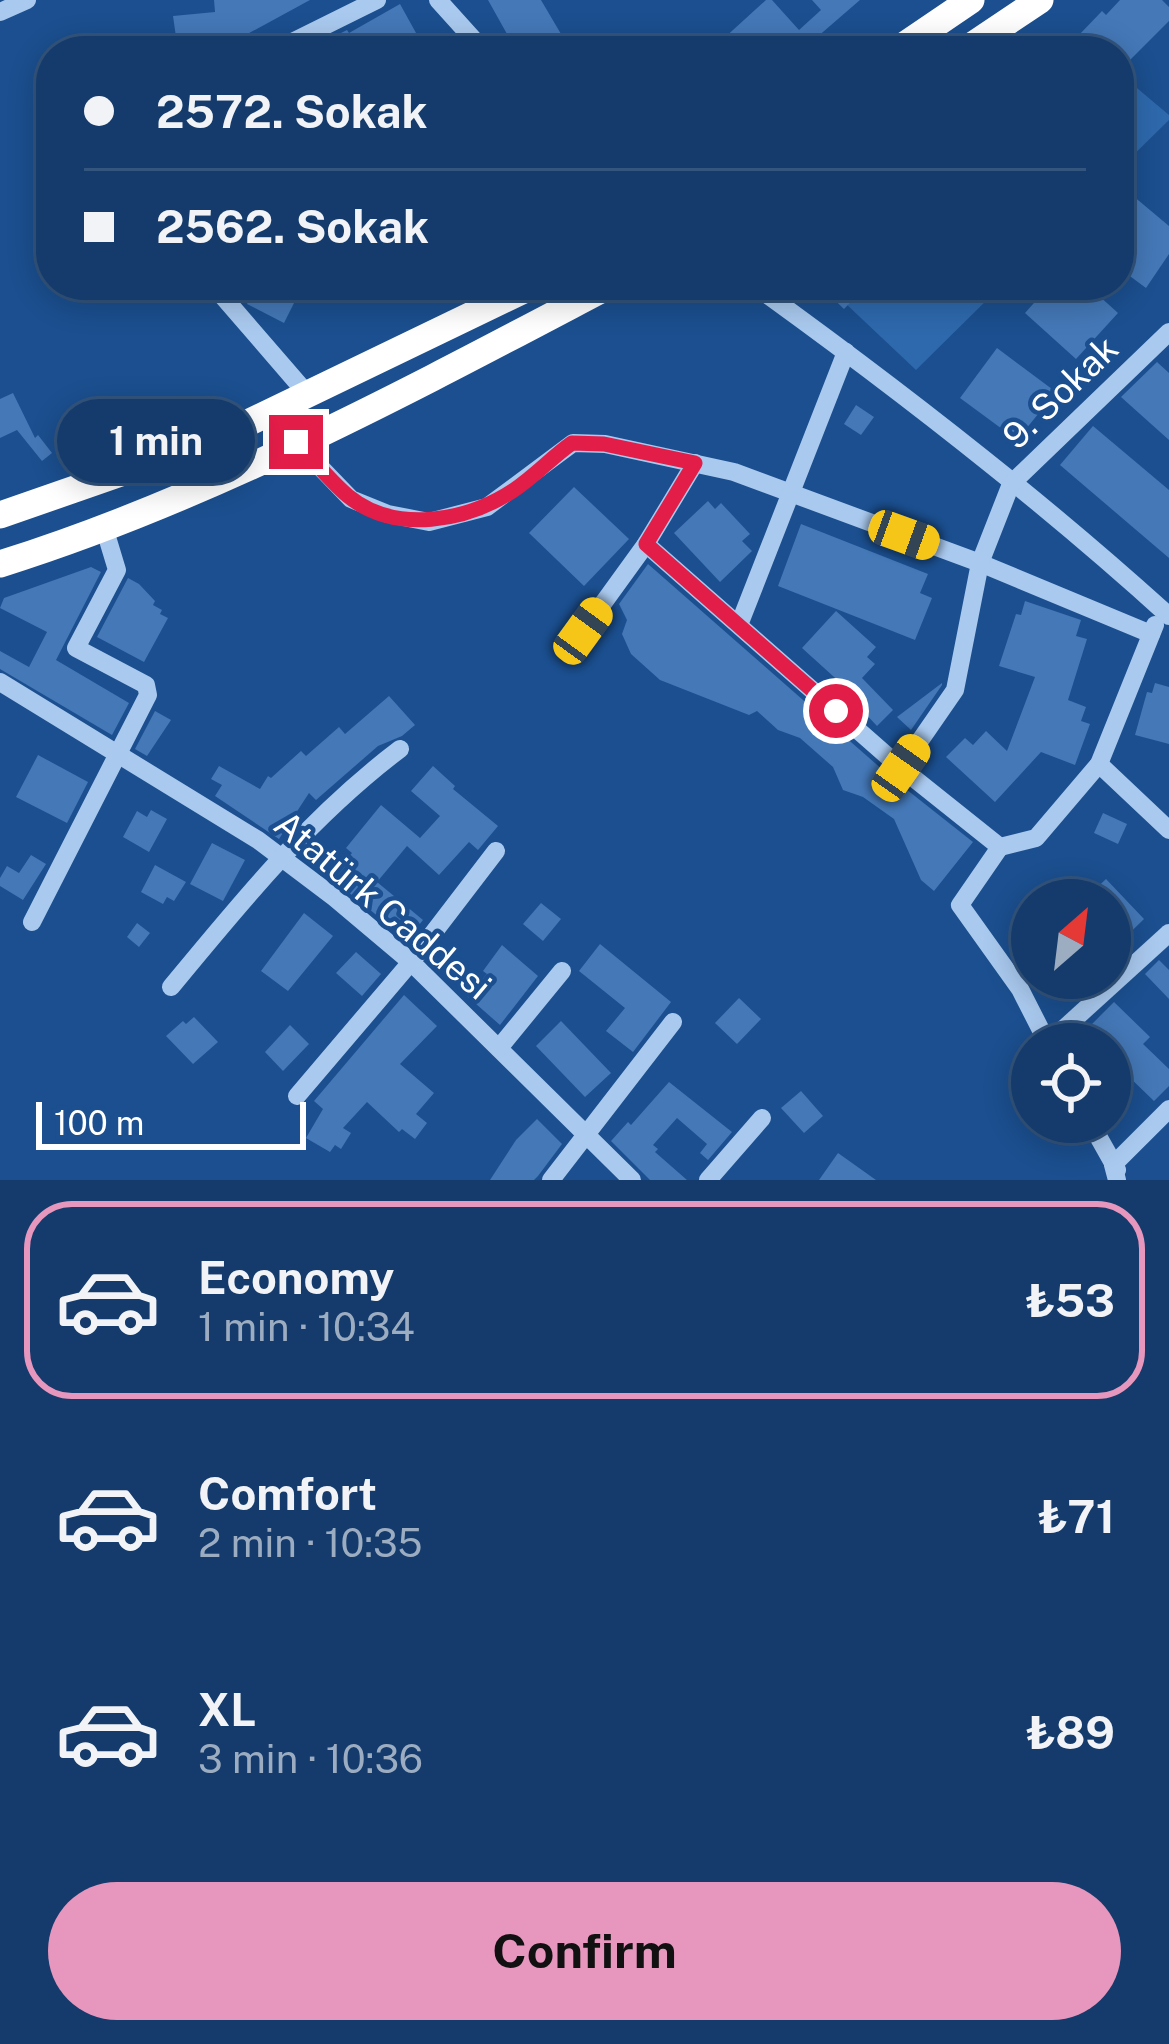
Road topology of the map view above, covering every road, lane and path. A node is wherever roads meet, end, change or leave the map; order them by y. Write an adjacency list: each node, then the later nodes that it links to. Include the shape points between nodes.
1 (27, 0): 6 (street)
2 (377, 0): 7 (street)
3 (438, 0): 8 (street)
4 (970, 0): 9 (highway)
5 (1040, 0): 10 (highway)
6 (0, 12)
7 (304, 36)
8 (470, 36)
9 (918, 36)
10 (986, 36)
11 (226, 300): 17 (street)
12 (503, 300): 17 (highway)
13 (581, 300): 18 (highway)
14 (775, 300): 16 (street)
15 (1166, 340): 20 (street, 9. Sokak)
16 (846, 352): 20 (street); 21 (street)
17 (308, 394): 22 (highway, via 204,444)
18 (296, 442): 19 (street, via 351,499 429,522 488,507 572,443); 23 (highway)
19 (695, 463): 21 (street); 24 (street)
20 (1012, 484): 25 (street, 9. Sokak); 27 (street)
21 (788, 492): 25 (street); 28 (street)
22 (0, 515)
23 (104, 527): 26 (highway); 33 (street, via 117,569 76,648 146,685 148,695)
24 (646, 544): 28 (street); 29 (street)
25 (980, 563): 30 (street); 35 (street, 9. Sokak, via 955,690)
26 (0, 564)
27 (1166, 608): 30 (street)
28 (739, 625): 35 (street)
29 (583, 631)
30 (1151, 634): 34 (street)
31 (0, 682): 33 (street, Atatürk Caddesi)
32 (400, 749): 39 (street)
33 (116, 753): 39 (street, Atatürk Caddesi); 40 (street)
34 (1099, 764): 36 (street); 37 (street, via 1036,838)
35 (901, 768): 37 (street)
36 (1169, 830)
37 (1000, 847): 46 (street, via 960,905)
38 (496, 851): 42 (street)
39 (279, 856): 42 (street, Atatürk Caddesi); 44 (street)
40 (32, 922)
41 (1169, 933): 47 (street)
42 (411, 962): 48 (street, Atatürk Caddesi); 49 (street)
43 (562, 971): 48 (street)
44 (171, 987)
45 (673, 1022): 52 (street)
46 (1037, 1023)
47 (1070, 1023)
48 (499, 1048): 52 (street, Atatürk Caddesi)
49 (297, 1096)
50 (1169, 1109): 54 (street)
51 (762, 1118): 57 (street)
52 (587, 1134): 55 (street); 56 (street, Atatürk Caddesi)
53 (1101, 1143): 54 (street)
54 (1119, 1175)
55 (551, 1180)
56 (632, 1180)
57 (708, 1180)

